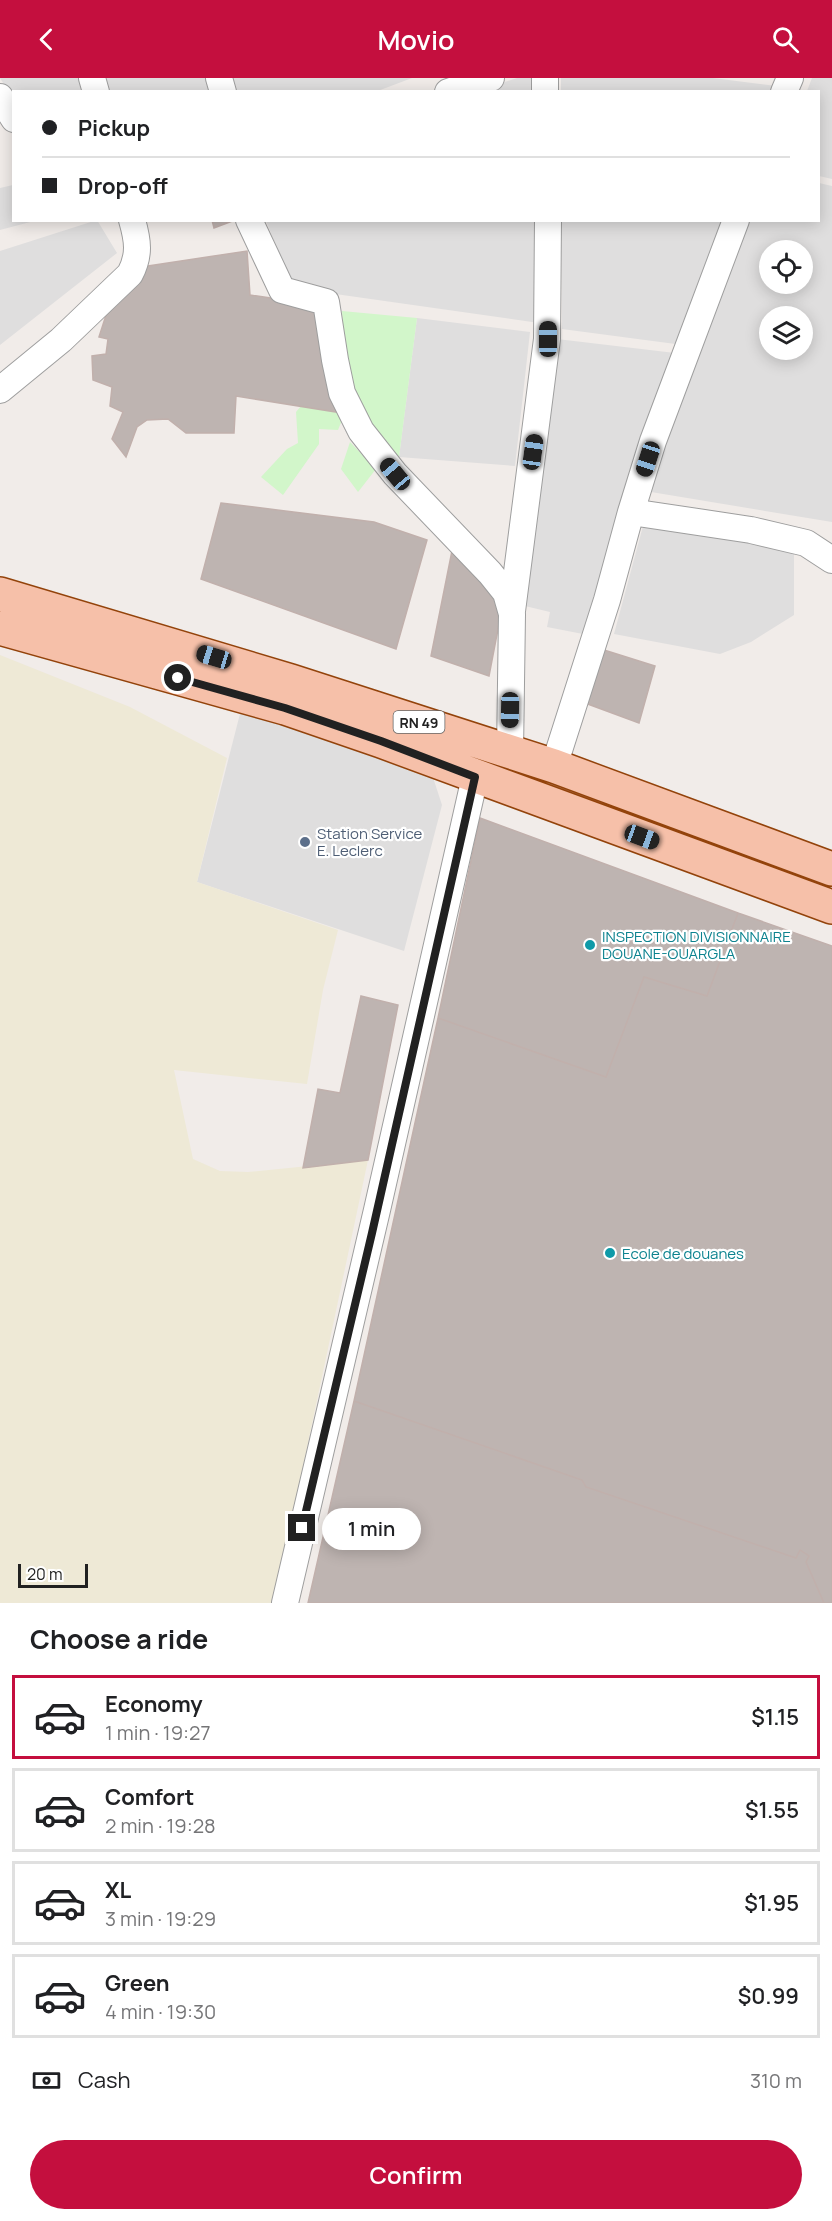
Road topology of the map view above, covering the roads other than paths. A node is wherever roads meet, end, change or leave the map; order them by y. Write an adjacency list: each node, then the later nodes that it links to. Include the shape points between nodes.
1 (491, 78): 2 (street)
2 (454, 90)
3 (0, 97): 4 (street)
4 (12, 115)
5 (136, 222): 9 (street, via 137,262 130,274 61,340)
6 (250, 222): 13 (street, via 282,290 326,302 342,393 361,432 395,474 490,573 506,593)
7 (548, 222): 13 (street, via 548,339)
8 (735, 222): 10 (street, via 653,441)
9 (0, 390)
10 (631, 512): 11 (street, via 751,530 806,543); 17 (street)
11 (832, 560)
12 (0, 594): 15 (main road, RN 49)
13 (512, 614): 16 (street)
14 (0, 628): 15 (main road, RN 49)
15 (288, 694): 16 (main road, RN 49); 18 (main road, RN 49, via 381,741)
16 (510, 752): 17 (main road, RN 49)
17 (554, 766): 19 (main road, RN 49)
18 (475, 777): 20 (main road, RN 49); 21 (street)
19 (832, 869)
20 (832, 907)
21 (285, 1603)

